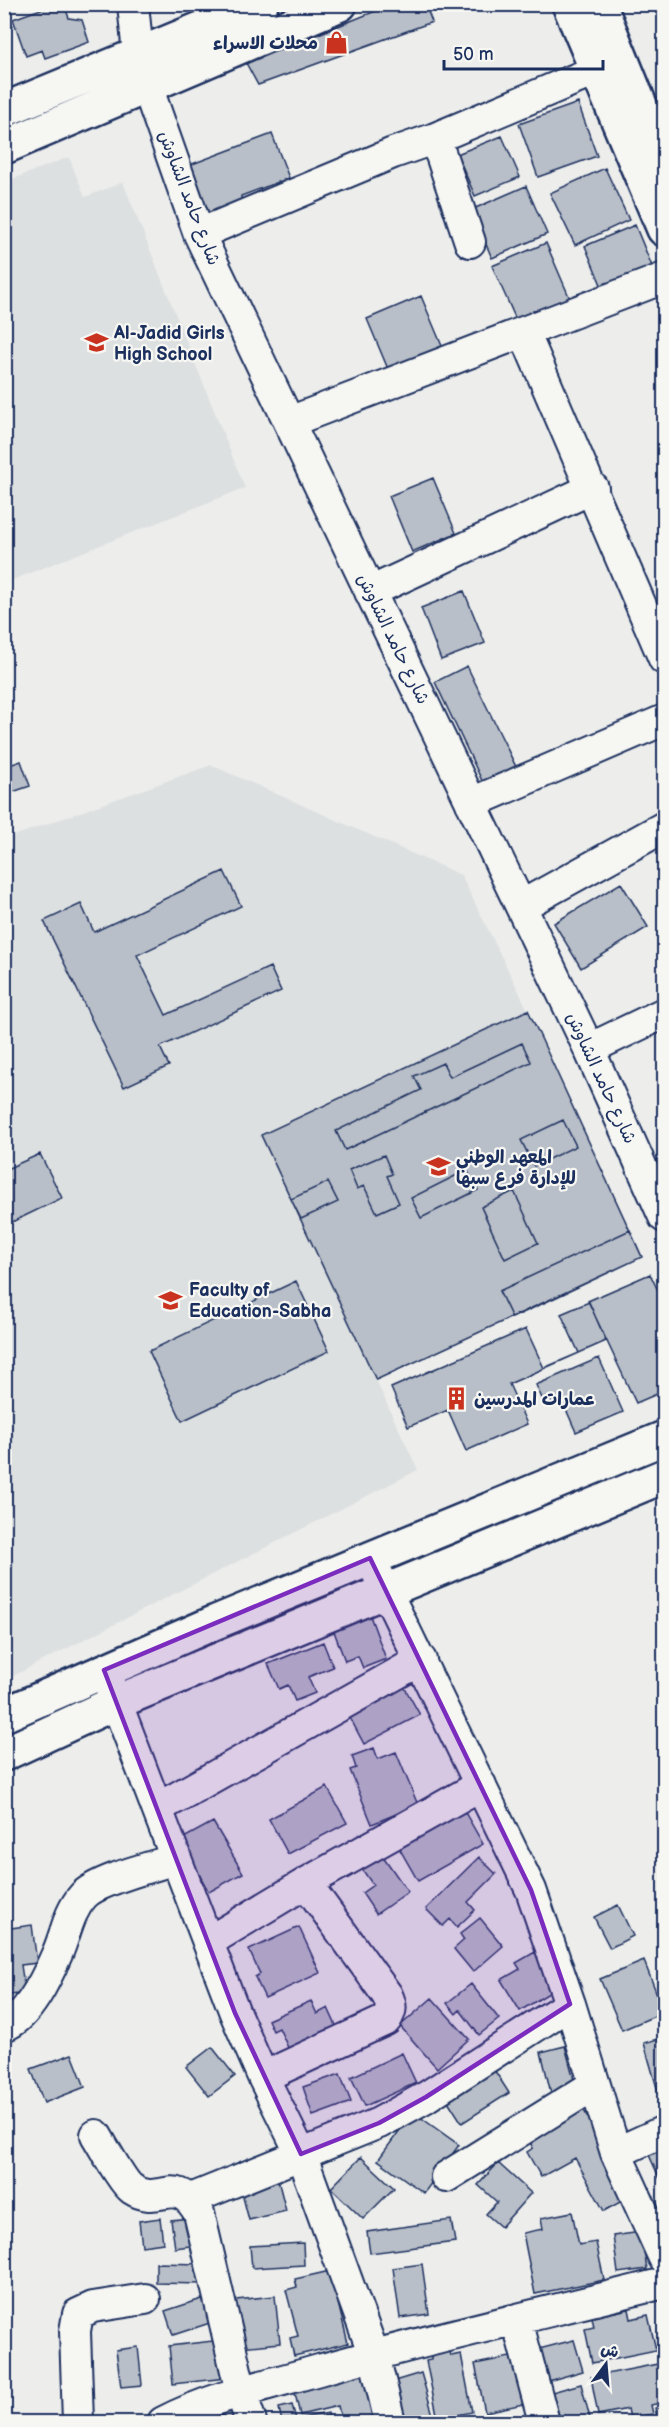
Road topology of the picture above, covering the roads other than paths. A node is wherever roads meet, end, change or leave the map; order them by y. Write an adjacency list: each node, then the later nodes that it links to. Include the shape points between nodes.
1 (133, 4): 6 (street, شارع حامد الشاوش)
2 (261, 4): 6 (main road)
3 (340, 4): 8 (main road)
4 (569, 4): 7 (main road)
5 (607, 7): 12 (main road)
6 (138, 54): 8 (street, شارع حامد الشاوش); 9 (main road)
7 (597, 70): 10 (street); 13 (main road)
8 (147, 86): 11 (main road); 14 (street, شارع حامد الشاوش)
9 (4, 110)
10 (433, 139): 14 (street); 15 (street)
11 (4, 147)
12 (664, 164)
13 (664, 229)
14 (199, 234): 18 (street, شارع حامد الشاوش)
15 (470, 242)
16 (664, 278): 17 (street)
17 (525, 332): 18 (street); 19 (street)
18 (289, 422): 20 (street, شارع حامد الشاوش)
19 (593, 488): 20 (street); 21 (street)
20 (370, 592): 23 (street, شارع حامد الشاوش)
21 (664, 659)
22 (664, 720): 23 (street)
23 (471, 802): 25 (street, شارع حامد الشاوش)
24 (664, 827): 25 (street)
25 (521, 906): 27 (street, شارع حامد الشاوش)
26 (664, 1013): 27 (street)
27 (589, 1049): 28 (street, شارع حامد الشاوش)
28 (664, 1215)
29 (664, 1438): 31 (main road)
30 (664, 1476): 32 (main road)
31 (370, 1558): 32 (street); 34 (main road)
32 (386, 1590): 33 (street); 35 (main road)
33 (421, 1660): 38 (street); 39 (street)
34 (104, 1670): 35 (street); 36 (main road)
35 (117, 1702): 37 (main road); 39 (street)
36 (4, 1715)
37 (4, 1754)
38 (481, 1785): 41 (street); 43 (street, via 531,1890)
39 (158, 1808): 40 (street)
40 (176, 1859): 42 (street); 44 (street, via 107,1882 85,1894 73,1910 57,1954 26,2011 14,2023)
41 (306, 1883): 42 (street); 45 (street, via 387,1995 391,2013 386,2020)
42 (208, 1942): 45 (street)
43 (570, 2004): 46 (street); 50 (street, via 426,2097 379,2123)
44 (4, 2026)
45 (263, 2077): 50 (street)
46 (594, 2085): 49 (street); 51 (street)
47 (664, 2131): 49 (street)
48 (96, 2135): 52 (street, via 129,2187 146,2195 179,2192)
49 (616, 2153): 53 (street)
50 (302, 2154): 52 (street); 57 (street)
51 (446, 2177)
52 (191, 2199): 58 (street, via 199,2213)
53 (664, 2258)
54 (664, 2283): 56 (street)
55 (145, 2299): 60 (street, via 93,2307 78,2314)
56 (517, 2320): 57 (street); 63 (street)
57 (374, 2355): 58 (street); 62 (street)
58 (242, 2392): 59 (street); 61 (street)
59 (176, 2419)
60 (78, 2422)
61 (251, 2422)
62 (390, 2422)
63 (544, 2422)

